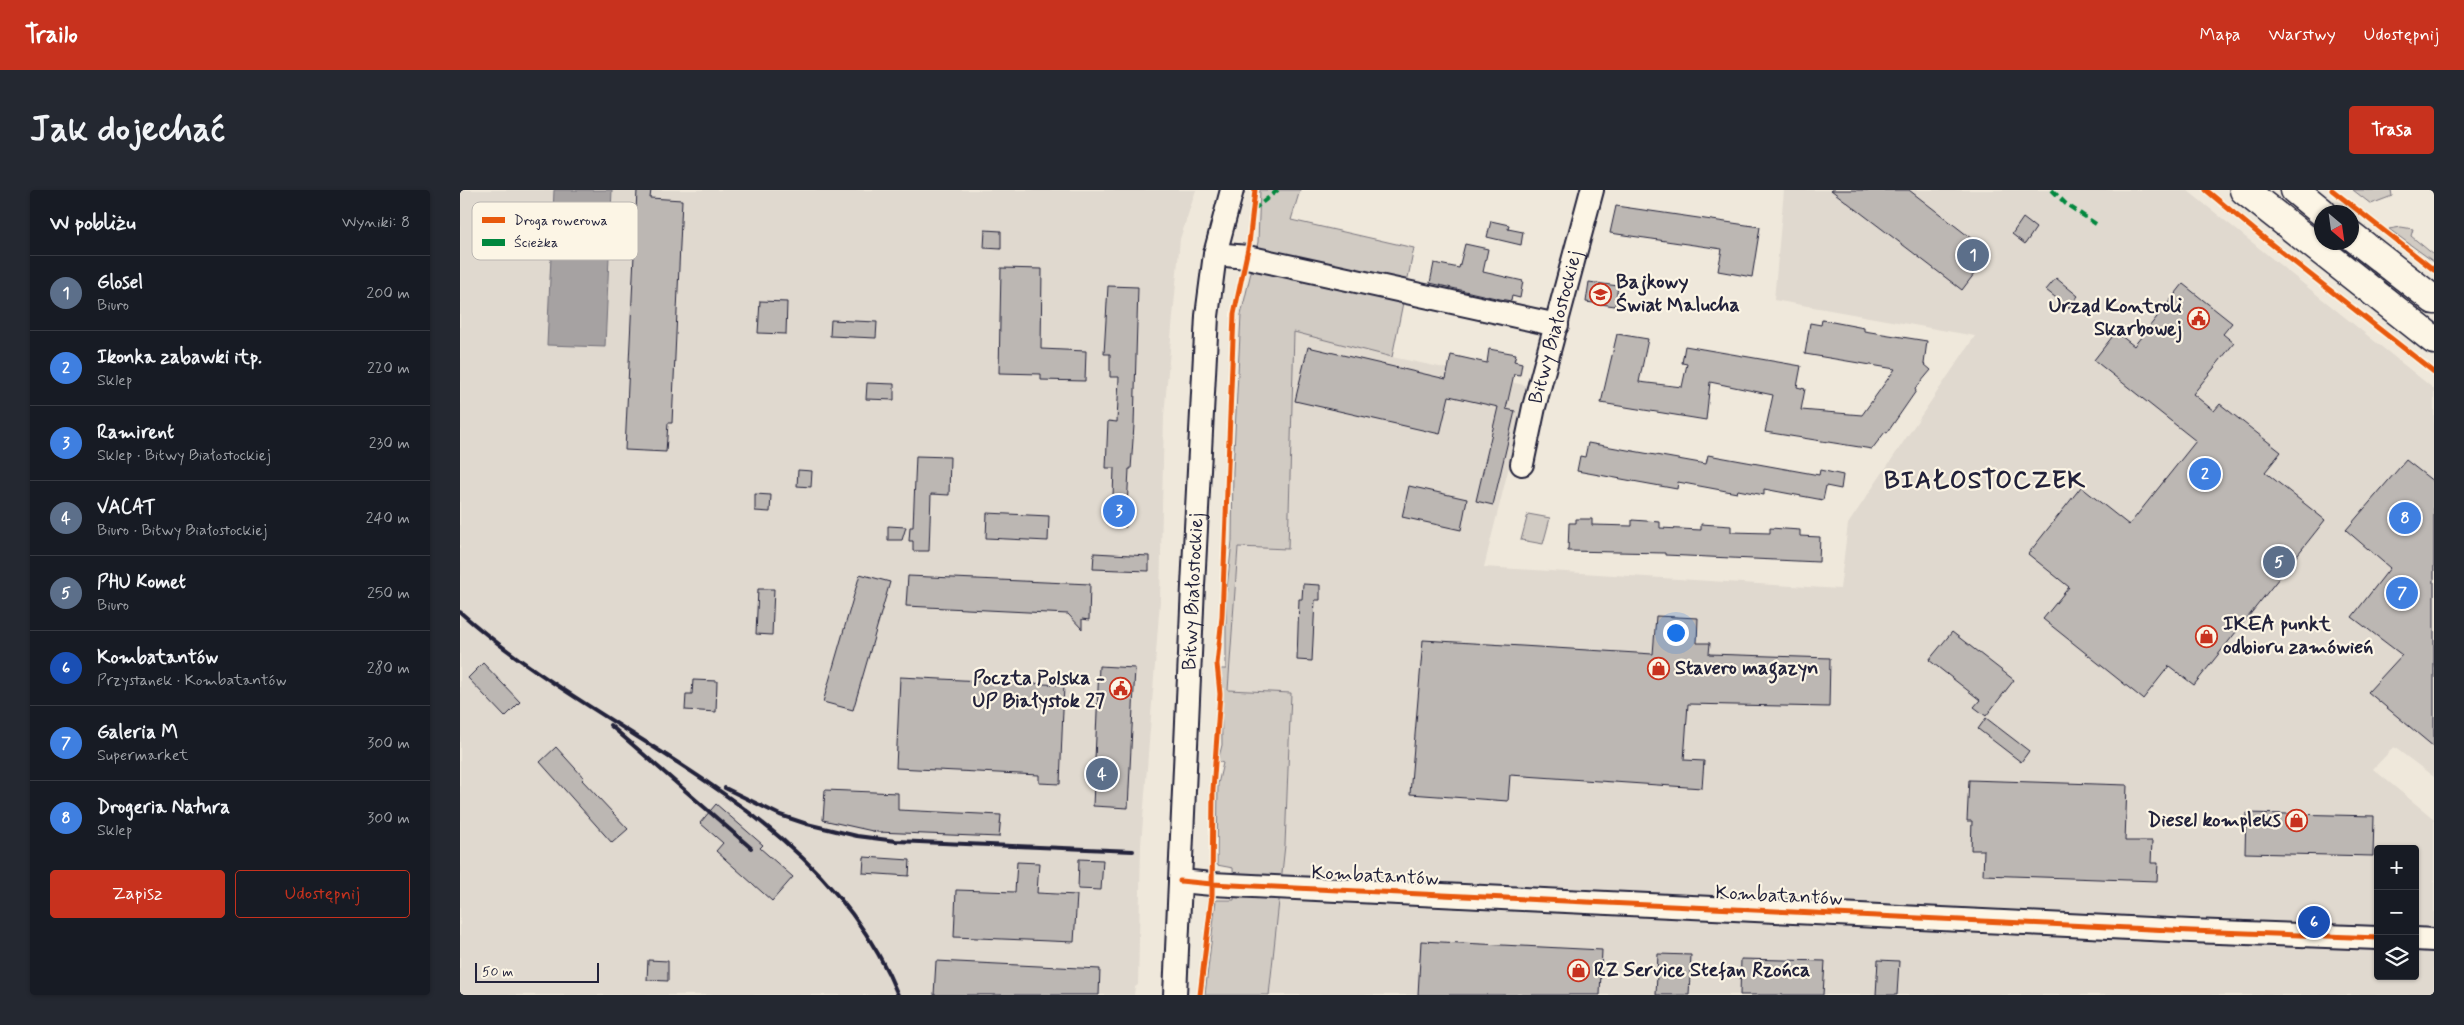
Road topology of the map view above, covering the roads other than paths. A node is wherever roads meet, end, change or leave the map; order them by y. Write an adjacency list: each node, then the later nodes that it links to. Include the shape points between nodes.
1 (1232, 190): 7 (street, Bitwy Białostockiej)
2 (1592, 190): 9 (street, Bitwy Białostockiej)
3 (2244, 190): 10 (main road)
4 (2295, 190): 5 (main road)
5 (2314, 205)
6 (2359, 241): 8 (main road)
7 (1215, 254): 9 (street, via 1246,257); 12 (street, Bitwy Białostockiej, via 1207,316 1201,413)
8 (2434, 300)
9 (1557, 325): 11 (street, Bitwy Białostockiej)
10 (2434, 340)
11 (1522, 464)
12 (1180, 881): 13 (street, Kombatantów); 16 (street, Bitwy Białostockiej)
13 (2374, 938)
14 (2419, 939): 15 (street)
15 (2434, 940)
16 (1175, 995)

